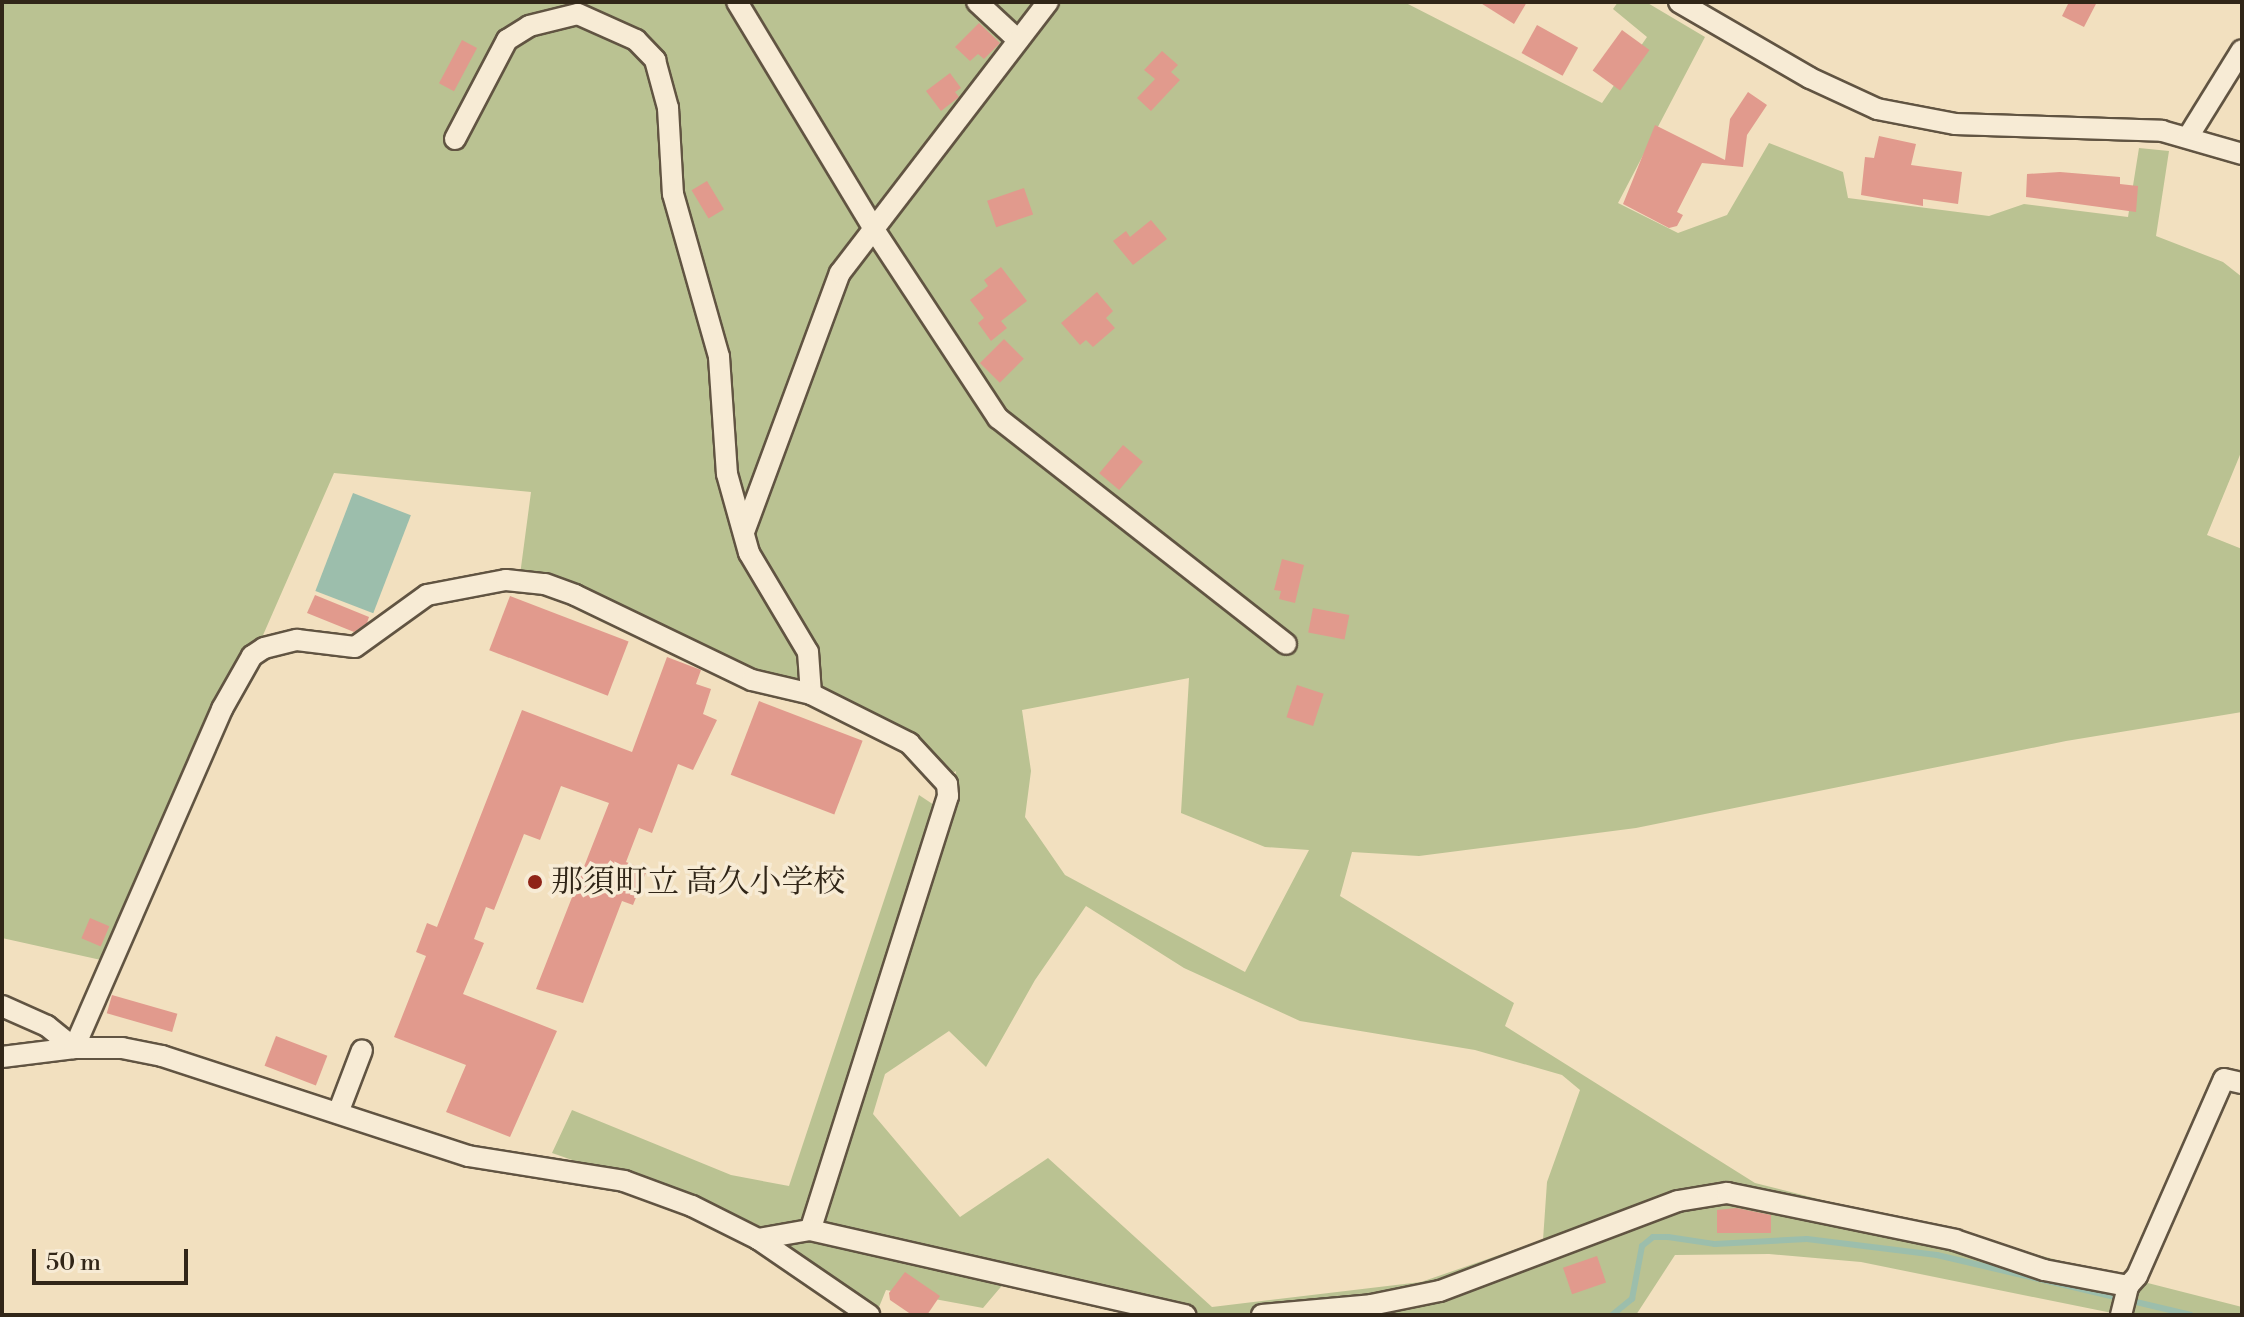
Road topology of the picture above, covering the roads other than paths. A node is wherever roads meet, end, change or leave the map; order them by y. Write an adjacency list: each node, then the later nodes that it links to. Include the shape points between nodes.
1 (737, 2): 11 (street)
2 (977, 2): 6 (street)
3 (1048, 2): 6 (street)
4 (1679, 2): 8 (street, via 1810,78 1877,109 1955,124 2116,128)
5 (583, 8): 9 (street, via 529,26 507,40); 12 (street, via 636,40 655,60 664,83 673,194 712,322 727,474)
6 (1018, 40): 11 (street)
7 (2242, 50): 8 (street)
8 (2188, 137): 10 (street)
9 (455, 139)
10 (2242, 154)
11 (875, 231): 12 (street, via 832,288); 13 (street, via 1010,431)
12 (744, 532): 14 (street, via 749,553 808,652)
13 (1286, 644)
14 (811, 694): 16 (street, via 752,680 575,595 545,584 506,580 427,595 355,647 297,640 264,648 252,656 222,709); 21 (street, via 922,753 947,784 948,796)
15 (2, 1006): 16 (street, via 47,1026)
16 (74, 1048): 18 (street); 20 (street, via 122,1048 162,1056)
17 (362, 1050): 20 (street)
18 (2, 1057)
19 (2242, 1083): 23 (street, via 2224,1079)
20 (338, 1113): 22 (street, via 468,1156 624,1181 692,1206)
21 (810, 1230): 22 (street); 25 (street)
22 (758, 1239): 24 (street)
23 (2124, 1301): 26 (street, via 1955,1240 1727,1193 1678,1201 1440,1291 1371,1305)
24 (869, 1315)
25 (1185, 1315)
26 (1262, 1315)

